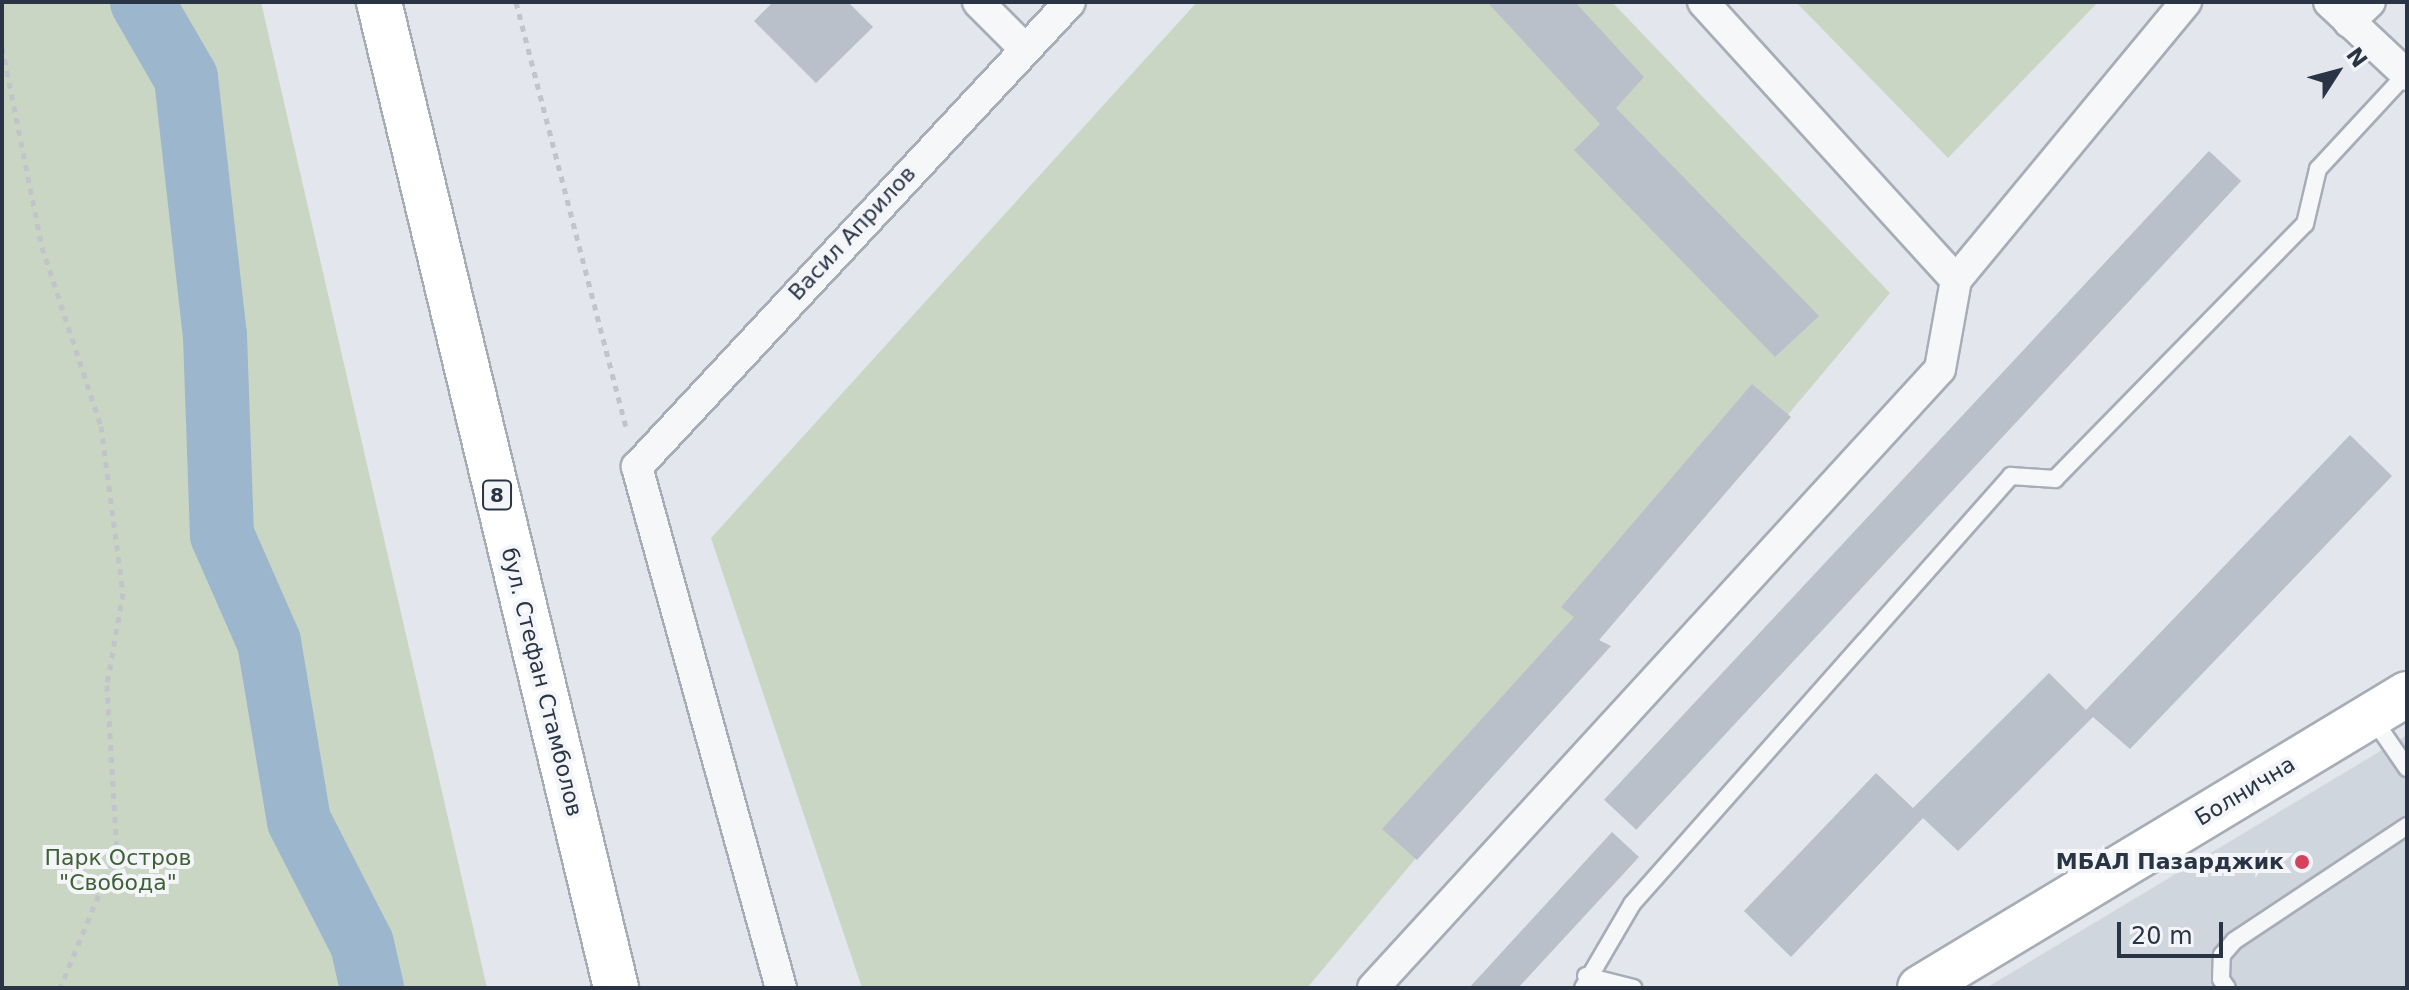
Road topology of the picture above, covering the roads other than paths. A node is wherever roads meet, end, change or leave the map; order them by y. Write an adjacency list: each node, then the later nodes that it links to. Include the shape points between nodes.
1 (379, 2): 14 (main road, бул. Стефан Стамболов / 8)
2 (978, 2): 7 (street)
3 (1070, 2): 7 (street, Васил Априлов)
4 (1703, 2): 9 (street)
5 (2186, 2): 9 (street)
6 (2350, 9): 8 (street)
7 (1024, 48): 15 (street, Васил Априлов, via 637,467)
8 (2407, 74): 13 (lane, via 2318,169 2305,224 2055,479 2011,476 1632,904)
9 (1956, 280): 16 (street, via 1940,369)
10 (2389, 705): 11 (lane); 18 (main road, Болнична)
11 (2407, 768)
12 (2407, 826): 19 (lane, via 2234,941 2222,955 2221,979)
13 (1584, 982): 17 (lane)
14 (616, 988)
15 (781, 988)
16 (1373, 988)
17 (1633, 988)
18 (1920, 988)
19 (2227, 988)

